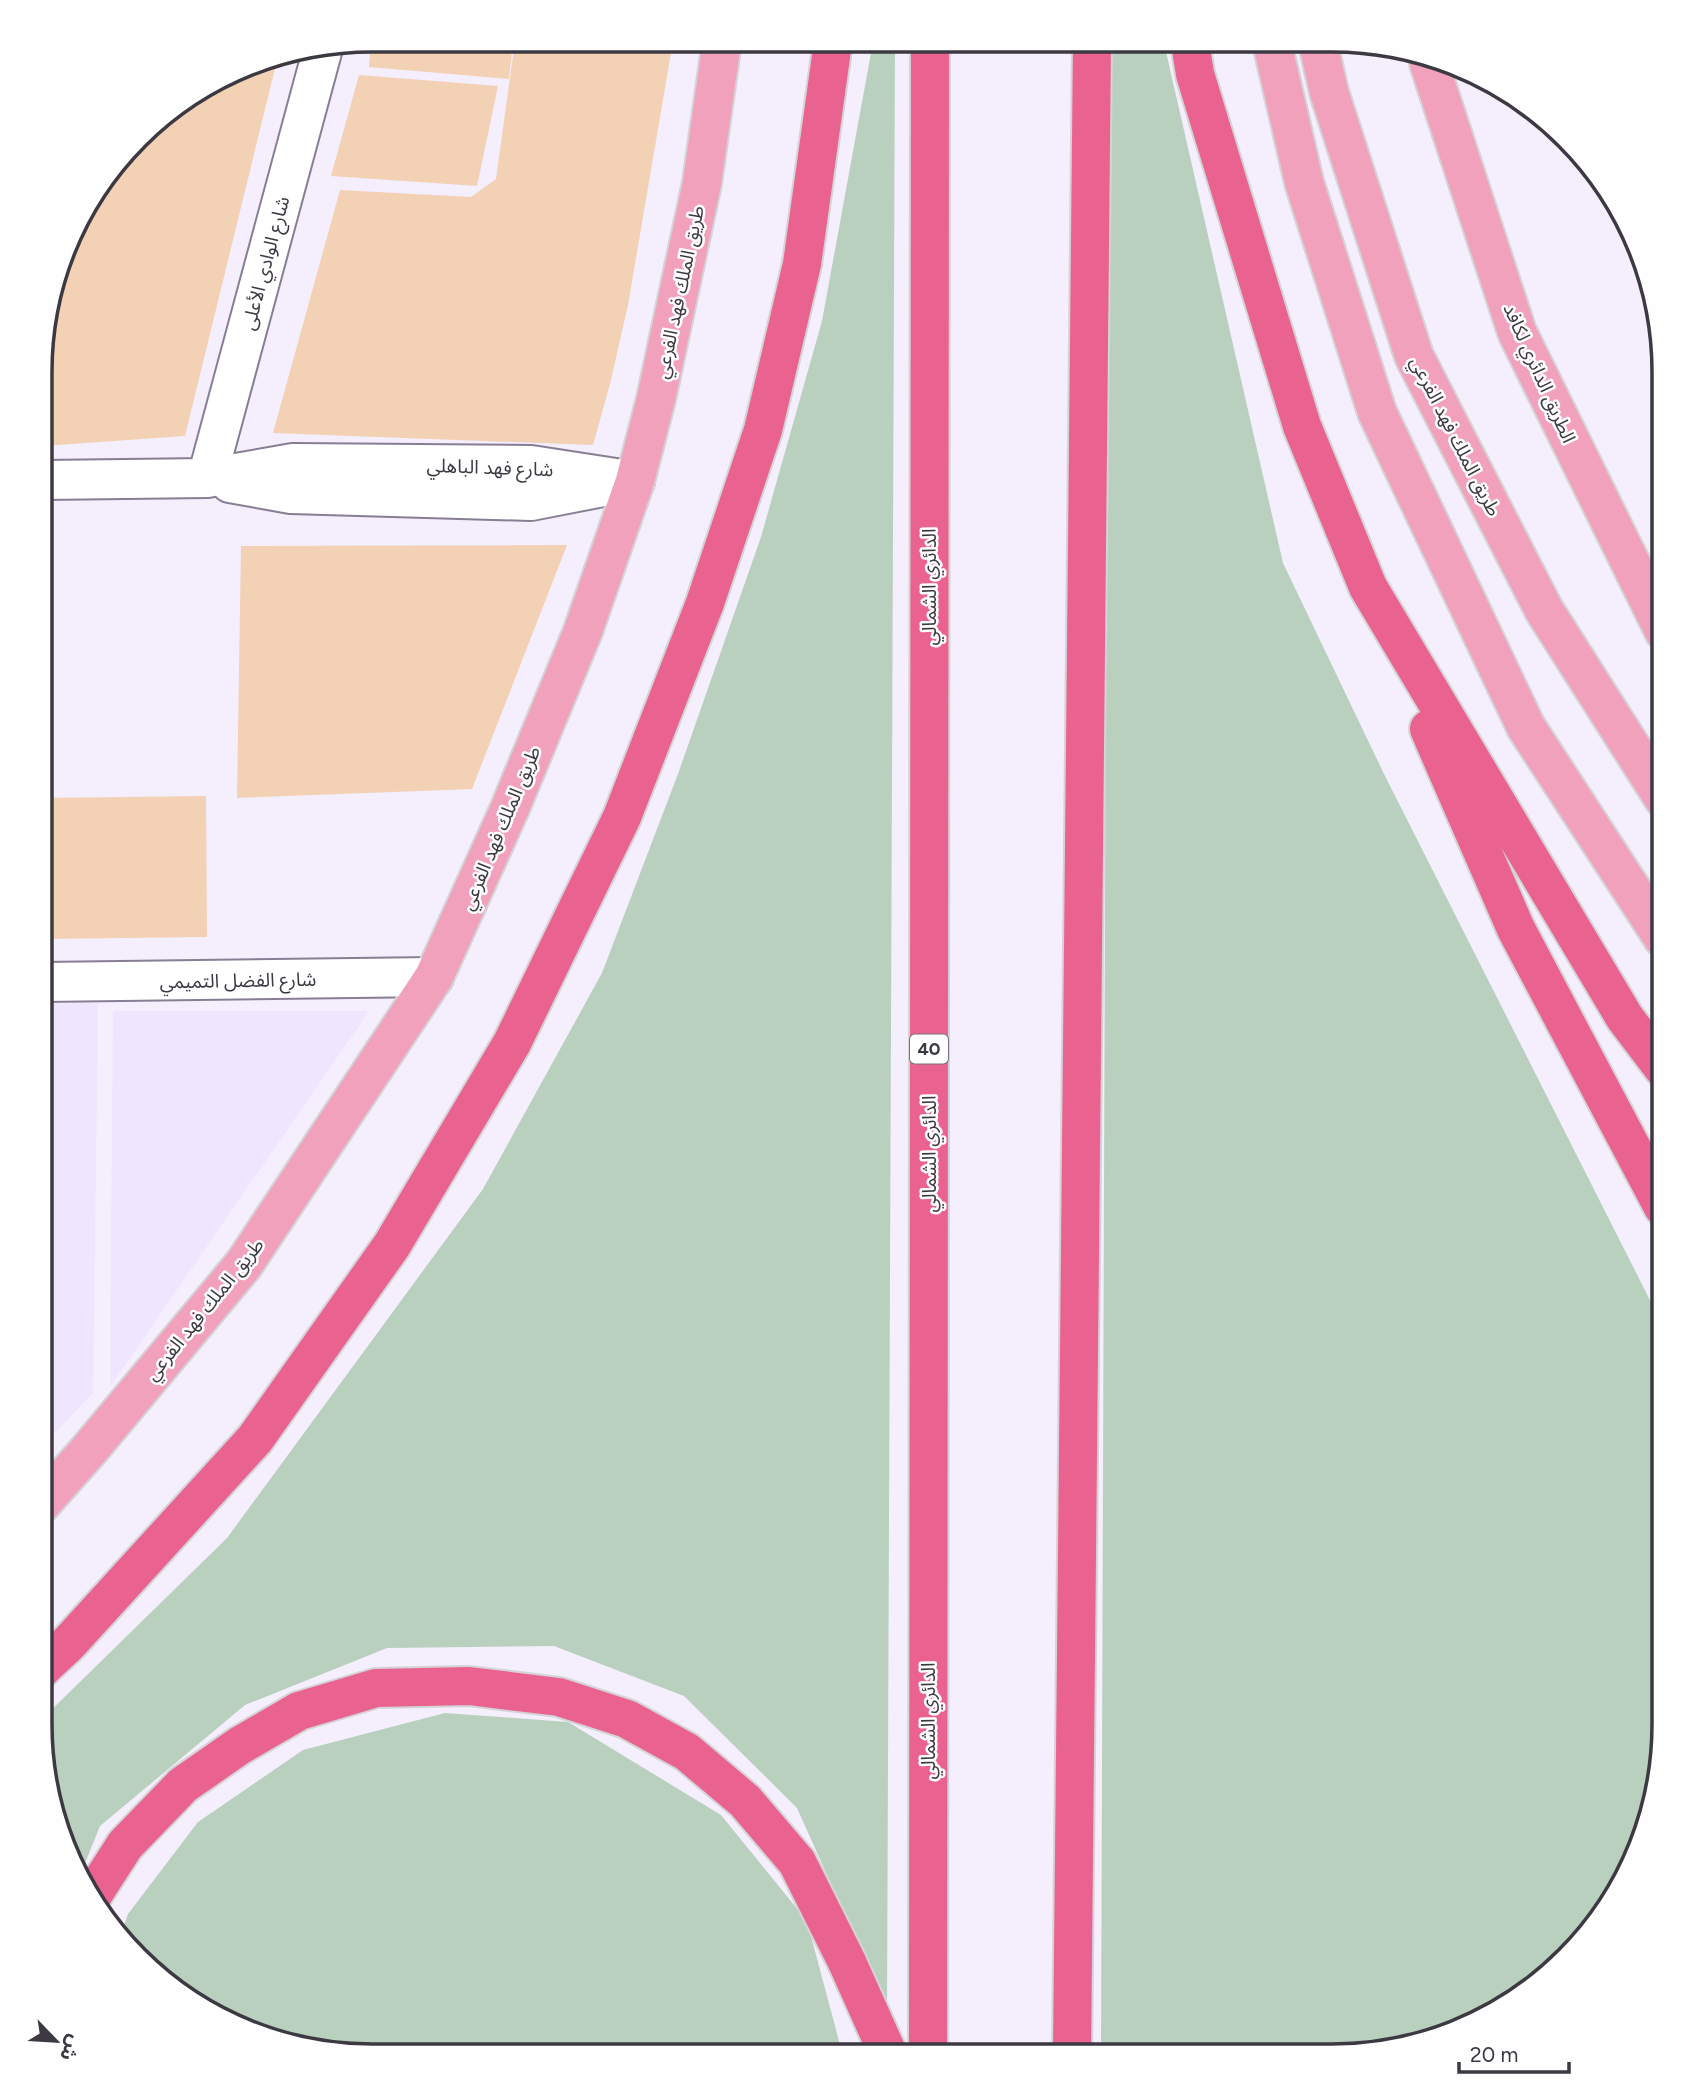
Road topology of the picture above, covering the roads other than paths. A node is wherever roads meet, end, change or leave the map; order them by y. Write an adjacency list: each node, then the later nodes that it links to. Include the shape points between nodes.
1 (720, 52): 12 (main road, طريق الملك فهد الفرعي, via 702,183)
2 (832, 52): 22 (highway, via 802,264 763,430 705,603 622,817 512,1043 392,1245 255,1439)
3 (930, 52): 25 (highway, الدائري الشمالي / 40)
4 (1092, 52): 26 (highway)
5 (1191, 52): 13 (highway, via 1302,426)
6 (1274, 52): 16 (main road, via 1304,182 1377,412 1526,727)
7 (1320, 52): 15 (main road, طريق الملك فهد الفرعي, via 1414,356 1545,610)
8 (321, 57): 10 (street, شارع الوادي الأعلى)
9 (1430, 68): 14 (main road, الطريق الدائري لكافد, via 1517,332)
10 (207, 478): 11 (street, شارع فهد الباهلي); 12 (street, شارع فهد الباهلي, via 293,463 518,464)
11 (52, 480)
12 (635, 481): 17 (main road, طريق الملك فهد الفرعي, via 578,643)
13 (1368, 586): 19 (highway, via 1625,1018); 20 (highway, via 1516,929)
14 (1652, 607)
15 (1652, 780)
16 (1652, 921)
17 (434, 977): 18 (street, شارع الفضل التميمي); 21 (main road, طريق الملك فهد الفرعي, via 244,1264)
18 (52, 982)
19 (1652, 1054)
20 (1652, 1186)
21 (52, 1492)
22 (52, 1659)
23 (98, 1889): 24 (highway, via 125,1846 183,1785 299,1711 376,1688 470,1686 559,1696 626,1719 687,1752 745,1801 797,1862)
24 (884, 2044)
25 (928, 2044)
26 (1072, 2044)

